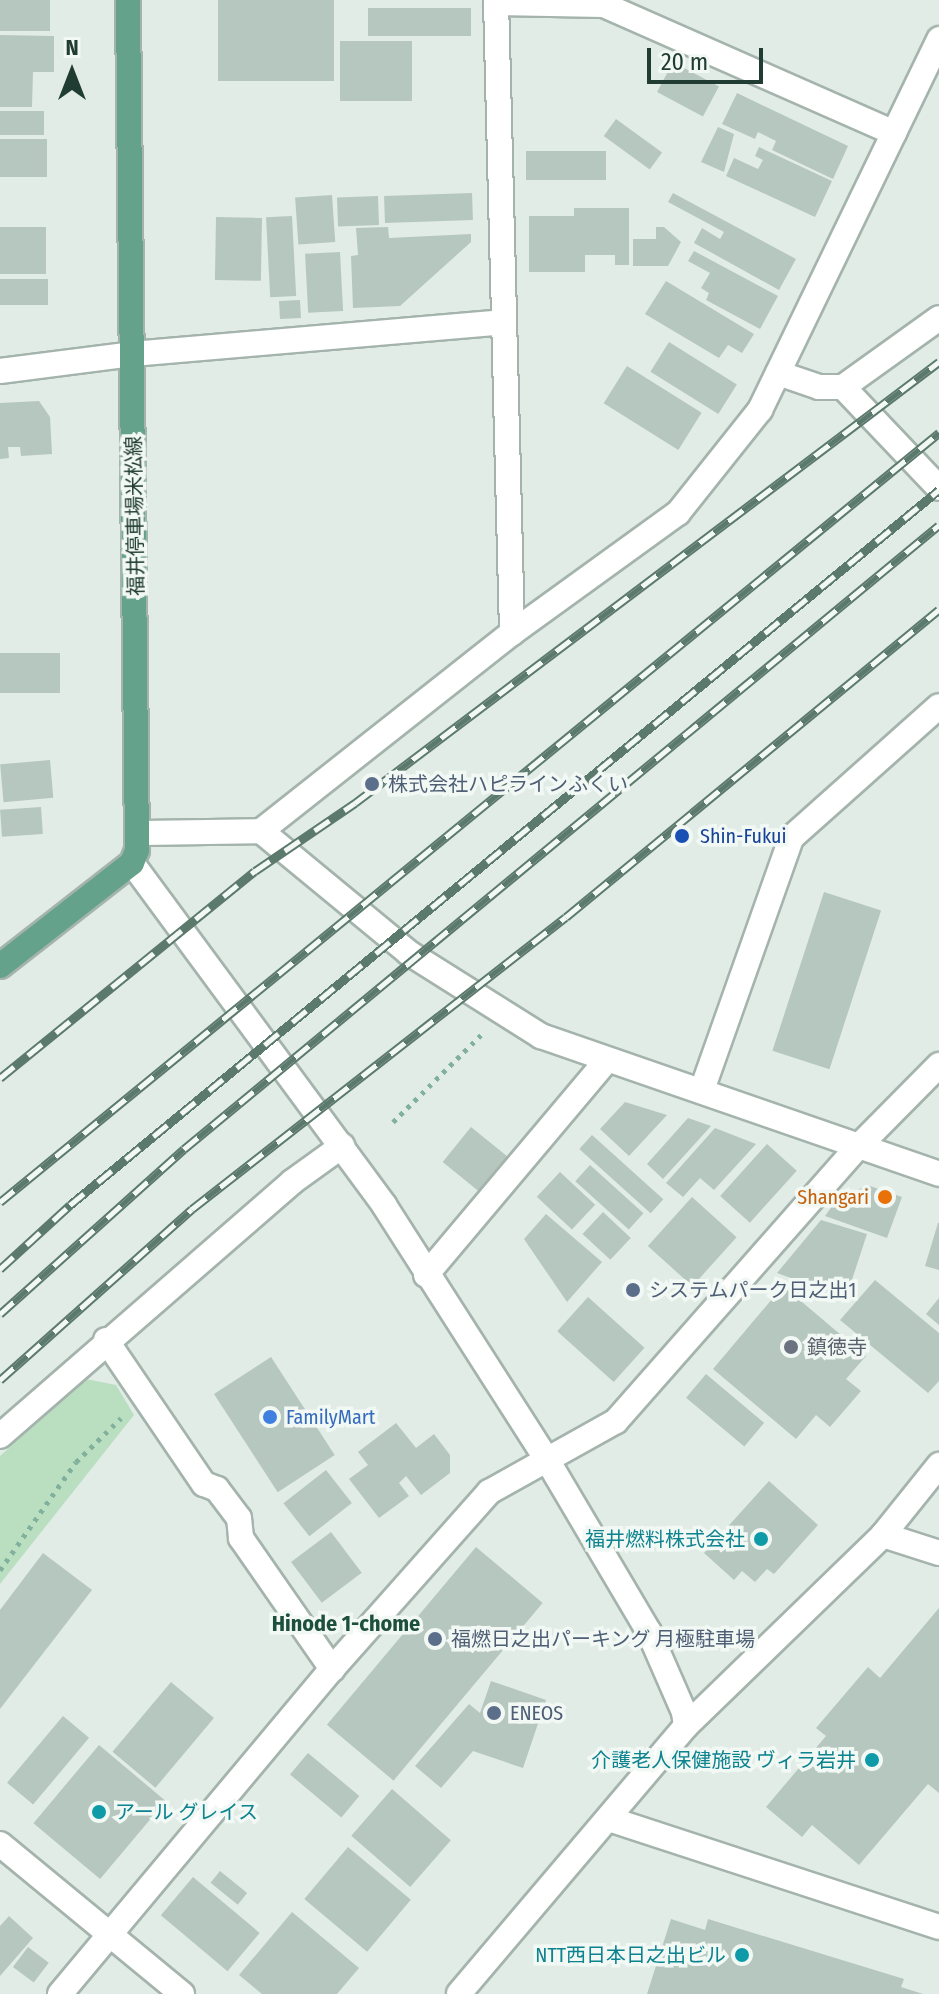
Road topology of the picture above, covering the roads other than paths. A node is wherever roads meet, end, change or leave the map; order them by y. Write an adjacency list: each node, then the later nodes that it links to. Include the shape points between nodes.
1 (128, 0): 7 (main road, 福井停車場米松線)
2 (496, 1): 4 (street, via 604,5); 6 (street)
3 (939, 39): 4 (street)
4 (894, 133): 9 (street)
5 (939, 318): 10 (street)
6 (503, 322): 7 (street); 12 (street)
7 (132, 354): 8 (street); 15 (main road, 福井停車場米松線)
8 (0, 371)
9 (778, 373): 10 (street, via 819,387); 12 (street, via 728,456 678,513)
10 (843, 387): 11 (street)
11 (939, 488)
12 (512, 633): 14 (street)
13 (939, 706): 20 (street, via 791,838)
14 (261, 831): 15 (street); 18 (street, via 409,953 502,1015)
15 (138, 833): 16 (main road, 福井停車場米松線)
16 (132, 863): 17 (main road); 21 (street)
17 (0, 966)
18 (606, 1061): 20 (street); 24 (street)
19 (939, 1065): 22 (street)
20 (702, 1090): 22 (street)
21 (342, 1146): 24 (street); 25 (street)
22 (857, 1148): 23 (street); 27 (street, via 616,1421)
23 (939, 1174)
24 (426, 1275): 27 (street)
25 (106, 1340): 26 (street); 31 (street, via 204,1484 217,1489 239,1518 241,1538)
26 (0, 1436)
27 (546, 1458): 31 (street, via 489,1492); 32 (street, via 667,1667)
28 (939, 1465): 29 (street)
29 (883, 1535): 30 (street); 32 (street)
30 (939, 1553)
31 (332, 1669): 36 (street)
32 (686, 1726): 33 (street)
33 (609, 1819): 35 (street); 39 (street)
34 (0, 1844): 36 (street)
35 (939, 1927)
36 (110, 1936): 37 (street); 38 (street)
37 (60, 1994)
38 (182, 1994)
39 (459, 1994)

